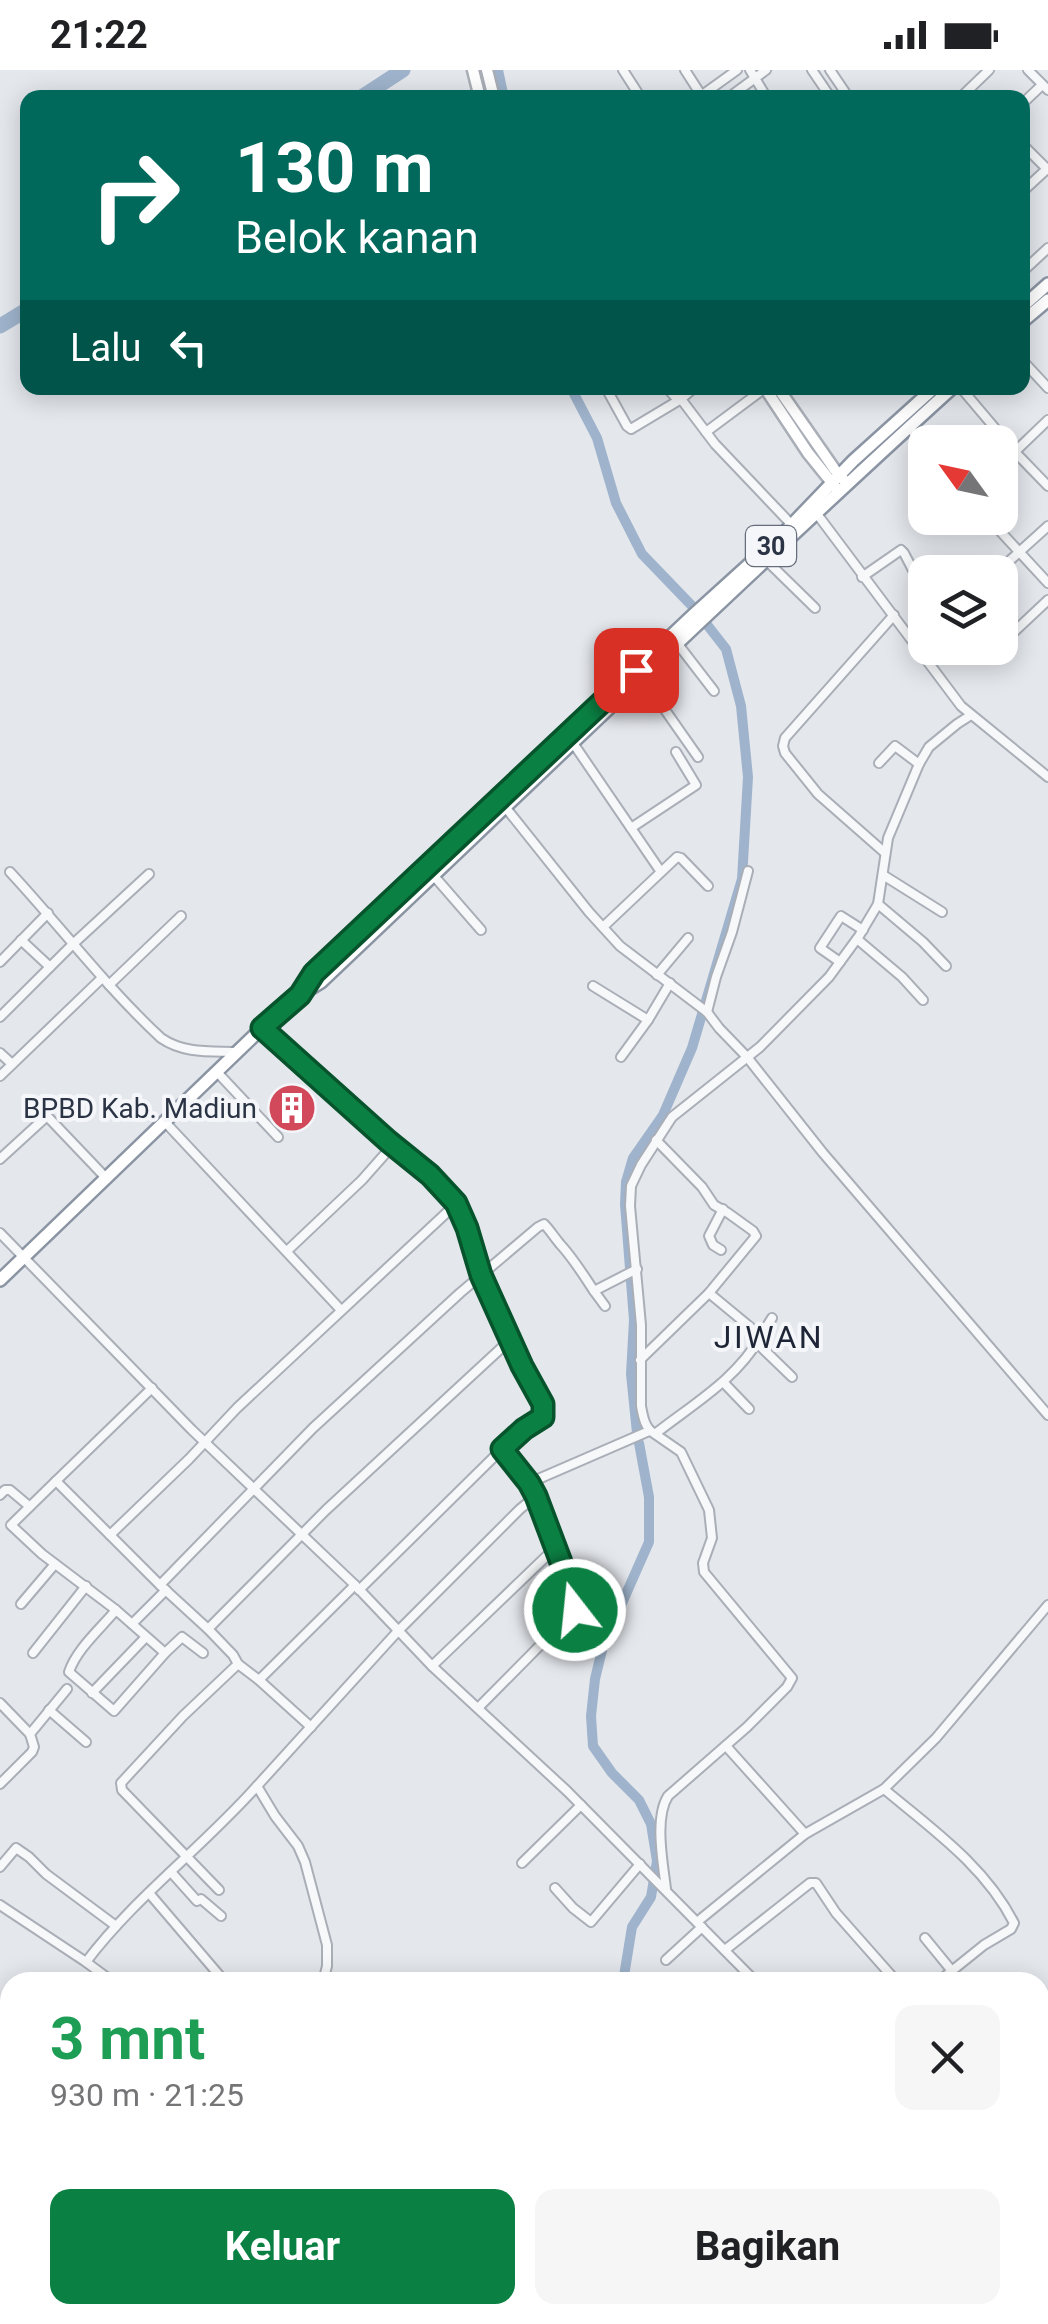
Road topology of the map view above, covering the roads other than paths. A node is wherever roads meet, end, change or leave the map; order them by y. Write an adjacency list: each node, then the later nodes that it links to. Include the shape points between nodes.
1 (737, 70): 7 (street)
2 (766, 70): 5 (street)
3 (989, 70): 8 (street)
4 (1028, 70): 6 (street)
5 (752, 74)
6 (1045, 88)
7 (710, 90)
8 (968, 90)
9 (1030, 369): 10 (street)
10 (1048, 388)
11 (610, 395): 20 (street, via 630,429)
12 (675, 395): 20 (street)
13 (686, 395): 20 (street)
14 (756, 395): 25 (street)
15 (770, 395): 28 (main road, via 808,453)
16 (783, 395): 28 (main road)
17 (927, 395): 28 (highway, 30)
18 (944, 395): 22 (highway, 30)
19 (967, 395): 23 (street)
20 (680, 400): 25 (street)
21 (1048, 420): 26 (street)
22 (911, 425)
23 (992, 425)
24 (908, 428): 28 (highway, 30)
25 (706, 432): 31 (street)
26 (1018, 449)
27 (1018, 455): 29 (street)
28 (839, 482): 30 (highway, 30); 31 (highway, 30)
29 (1048, 486)
30 (817, 514): 36 (highway, 30); 38 (street)
31 (792, 526): 42 (highway, 30)
32 (1048, 526): 34 (street)
33 (1005, 535): 34 (street)
34 (1020, 550): 35 (street); 39 (street)
35 (1015, 555)
36 (766, 560): 41 (street); 42 (highway, 30)
37 (908, 560): 38 (street, via 900,550)
38 (862, 577): 43 (street)
39 (1048, 582)
40 (1048, 600): 44 (street)
41 (814, 608)
42 (702, 613): 45 (highway, 30); 46 (highway, 30)
43 (894, 615): 48 (street); 57 (street, via 783,746 818,794)
44 (1018, 628)
45 (677, 643): 46 (highway, 30); 47 (street)
46 (639, 673): 49 (highway, 30); 51 (street); 66 (highway, 30)
47 (714, 691)
48 (971, 715): 53 (street); 54 (street)
49 (572, 743): 55 (highway, 30); 56 (street)
50 (676, 752): 56 (street, via 696,785)
51 (698, 758)
52 (878, 763): 53 (street, via 895,746)
53 (919, 764): 57 (street)
54 (1048, 778)
55 (506, 808): 63 (highway, 30); 70 (street)
56 (631, 828): 59 (street)
57 (884, 852): 62 (street)
58 (10, 872): 68 (street)
59 (661, 872): 64 (street, via 680,857); 70 (street)
60 (748, 872): 86 (street)
61 (149, 874): 76 (street)
62 (883, 875): 65 (street); 67 (street)
63 (434, 876): 66 (highway, 30); 71 (street)
64 (708, 886)
65 (878, 904): 72 (street); 79 (street)
66 (390, 909): 89 (highway, 30)
67 (942, 912)
68 (48, 913): 74 (street); 76 (street)
69 (181, 916): 82 (street)
70 (603, 927): 81 (street)
71 (482, 930)
72 (863, 930): 75 (street); 78 (street, via 841,916 820,948)
73 (688, 938): 81 (street)
74 (21, 940): 77 (street); 80 (street)
75 (856, 940): 78 (street); 85 (street)
76 (73, 944): 80 (street); 82 (street)
77 (0, 962)
78 (840, 962): 93 (street)
79 (946, 966)
80 (50, 967): 87 (street)
81 (657, 975): 83 (street)
82 (105, 981): 90 (street, via 171,1045); 94 (street)
83 (670, 983): 86 (street); 88 (street)
84 (592, 986): 88 (street)
85 (922, 1000)
86 (706, 1011): 93 (street)
87 (0, 1017)
88 (648, 1020): 92 (street)
89 (262, 1028): 90 (highway, 30); 100 (street)
90 (237, 1052): 95 (highway, 30)
91 (0, 1053): 94 (street)
92 (621, 1056)
93 (748, 1057): 99 (street, via 678,1111); 124 (street)
94 (12, 1064): 96 (street)
95 (217, 1072): 97 (highway, 30); 98 (street)
96 (0, 1076)
97 (165, 1122): 102 (highway, 30); 107 (street)
98 (278, 1137)
99 (656, 1140): 104 (street); 109 (street, via 631,1186)
100 (393, 1145): 103 (street); 107 (street)
101 (0, 1159): 102 (street, via 47,1116)
102 (106, 1179): 108 (highway, 30)
103 (456, 1203): 110 (street); 115 (street)
104 (723, 1209): 106 (street, via 709,1236); 113 (street, via 756,1236)
105 (0, 1234): 108 (street)
106 (720, 1250)
107 (287, 1251): 115 (street)
108 (24, 1258): 111 (highway, 30); 122 (street)
109 (636, 1270): 112 (street); 119 (street)
110 (481, 1275): 112 (street, via 544,1224); 118 (street); 130 (street)
111 (0, 1280)
112 (594, 1291): 114 (street)
113 (709, 1293): 117 (street); 119 (street)
114 (605, 1306)
115 (341, 1310): 126 (street)
116 (772, 1318): 117 (street)
117 (759, 1339): 120 (street); 121 (street)
118 (510, 1340): 127 (street, via 544,1410); 136 (street)
119 (640, 1360): 125 (street, via 643,1420)
120 (792, 1377)
121 (724, 1383): 123 (street); 125 (street)
122 (152, 1388): 126 (street); 128 (street)
123 (749, 1408)
124 (1048, 1415)
125 (652, 1433): 129 (street); 164 (street, via 680,1452 709,1510 712,1538 704,1572 791,1676)
126 (205, 1440): 130 (street); 137 (street)
127 (502, 1449): 129 (street); 142 (street)
128 (56, 1481): 133 (street); 137 (street)
129 (529, 1483): 132 (street)
130 (254, 1488): 136 (street); 141 (street)
131 (0, 1495): 133 (street, via 10,1490)
132 (536, 1496): 138 (street); 148 (street)
133 (29, 1506): 135 (street)
134 (0, 1515): 135 (street)
135 (11, 1525): 139 (street)
136 (302, 1534): 142 (street); 147 (street)
137 (110, 1535): 141 (street)
138 (556, 1548): 154 (street); 159 (street, via 575,1610)
139 (55, 1564): 140 (street); 143 (street)
140 (86, 1586): 145 (street); 150 (street)
141 (163, 1587): 146 (street); 147 (street)
142 (357, 1587): 148 (street); 155 (street)
143 (21, 1604)
144 (1048, 1605): 167 (street)
145 (116, 1610): 146 (street); 157 (street, via 68,1669)
146 (132, 1624): 149 (street)
147 (208, 1629): 153 (street)
148 (398, 1631): 154 (street); 161 (street)
149 (145, 1638): 151 (street); 157 (street)
150 (33, 1652)
151 (164, 1653): 152 (street, via 182,1636); 157 (street, via 114,1710)
152 (203, 1653)
153 (238, 1664): 155 (street); 170 (street, via 121,1783)
154 (432, 1666): 159 (street)
155 (259, 1680): 161 (street)
156 (68, 1689): 160 (street)
157 (92, 1693)
158 (0, 1703): 162 (street)
159 (478, 1708): 168 (street)
160 (48, 1710): 162 (street); 163 (street)
161 (311, 1728): 166 (street)
162 (30, 1734): 165 (street, via 32,1752)
163 (86, 1742)
164 (726, 1746): 169 (street); 176 (street, via 664,1802)
165 (0, 1784)
166 (257, 1786): 170 (street); 190 (street, via 305,1862 327,1944)
167 (884, 1790): 169 (street); 187 (street, via 976,1868 1014,1923)
168 (581, 1805): 171 (street); 172 (street)
169 (806, 1834): 181 (street)
170 (186, 1858): 174 (street); 177 (street)
171 (522, 1863)
172 (642, 1866): 175 (street, via 591,1922); 176 (street)
173 (0, 1867): 182 (street, via 16,1848)
174 (172, 1872): 178 (street); 180 (street)
175 (555, 1888)
176 (666, 1889): 181 (street)
177 (219, 1890)
178 (149, 1893): 182 (street); 189 (street)
179 (1, 1907): 186 (street)
180 (220, 1916)
181 (699, 1925): 184 (street); 185 (street)
182 (116, 1926): 186 (street)
183 (925, 1938): 187 (street)
184 (726, 1950): 191 (street); 192 (street, via 816,1883)
185 (666, 1960)
186 (86, 1962): 188 (street)
187 (952, 1971)
188 (100, 1972)
189 (216, 1972)
190 (326, 1972)
191 (747, 1972)
192 (887, 1972)

